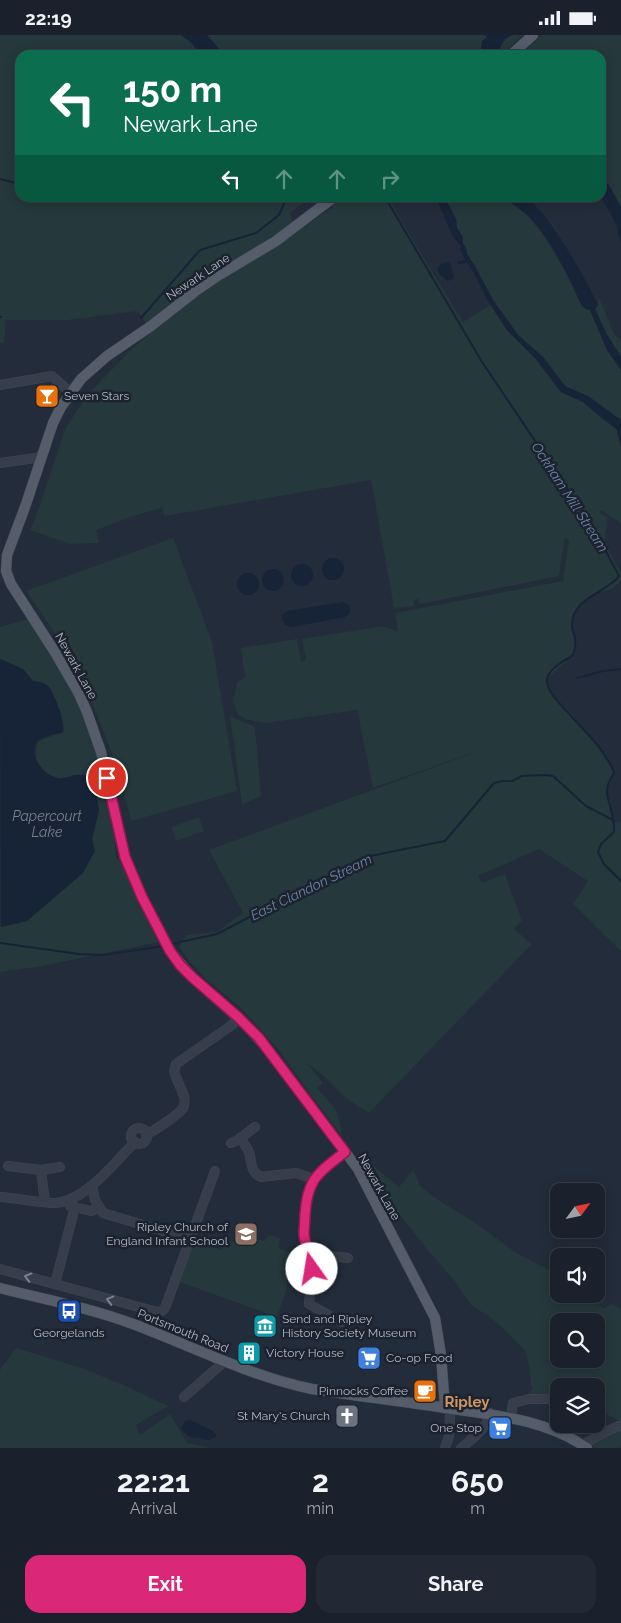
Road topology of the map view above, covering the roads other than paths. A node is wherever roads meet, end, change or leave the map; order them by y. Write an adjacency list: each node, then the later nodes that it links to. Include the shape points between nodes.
1 (532, 35): 2 (main road)
2 (516, 50)
3 (327, 202): 5 (main road, Newark Lane, via 276,241 178,303 107,356 81,379)
4 (0, 385): 5 (street, via 52,376)
5 (71, 393): 6 (main road, Newark Lane, via 53,423)
6 (42, 457): 7 (street); 8 (main road, Newark Lane)
7 (0, 463)
8 (3, 566): 9 (main road, Newark Lane, via 11,584 68,673 87,712 101,752 125,857 162,938 180,965)
9 (238, 1017): 11 (main road, Newark Lane, via 268,1050); 17 (street, via 232,1025 176,1064 174,1072 184,1096 183,1108 146,1135 144,1141 135,1143)
10 (255, 1127): 16 (street, via 235,1141 254,1173 261,1177 296,1173)
11 (345, 1152): 16 (street); 34 (main road, Newark Lane, via 358,1169 434,1315)
12 (8, 1166): 14 (street)
13 (60, 1167): 14 (street)
14 (41, 1170): 20 (street)
15 (215, 1171): 23 (street)
16 (314, 1179): 25 (street, via 306,1200 304,1235)
17 (92, 1186): 19 (street); 22 (street)
18 (0, 1197): 20 (street)
19 (62, 1201): 20 (street); 21 (street)
20 (45, 1202)
21 (75, 1207): 22 (street, via 93,1211); 27 (street)
22 (99, 1208): 23 (street, via 109,1216)
23 (190, 1239): 27 (street, one-way to 27, via 162,1311)
24 (348, 1258): 25 (street)
25 (311, 1259): 29 (street, via 309,1304)
26 (0, 1269): 27 (street, one-way to 26)
27 (55, 1284)
28 (0, 1288): 30 (main road, Portsmouth Road, via 113,1317)
29 (341, 1322)
30 (225, 1361): 31 (street); 34 (main road, Portsmouth Road, via 304,1387)
31 (184, 1397)
32 (550, 1400): 35 (street, via 527,1399 513,1403)
33 (490, 1413): 34 (main road, Portsmouth Road); 35 (main road, Portsmouth Road); 40 (street, via 485,1425)
34 (448, 1415): 37 (street)
35 (511, 1417): 38 (main road, Portsmouth Road, via 549,1428)
36 (621, 1425): 38 (street)
37 (446, 1444): 39 (street)
38 (585, 1447)
39 (456, 1448)
40 (462, 1448)

